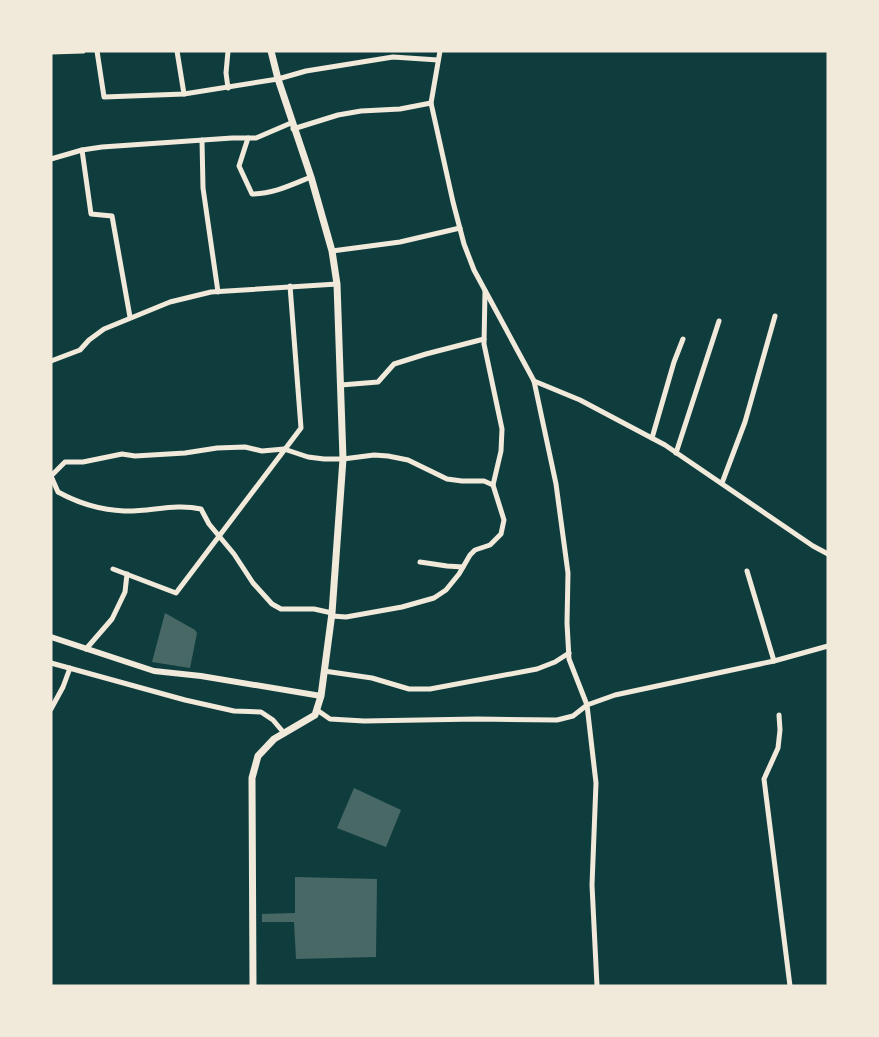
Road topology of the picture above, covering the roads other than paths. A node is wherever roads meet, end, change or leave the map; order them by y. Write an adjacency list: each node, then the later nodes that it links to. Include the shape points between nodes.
1 (83, 51): 7 (street)
2 (97, 51): 11 (street, via 104,97)
3 (177, 51): 11 (street)
4 (228, 51): 10 (street)
5 (271, 51): 9 (main road)
6 (440, 51): 8 (street)
7 (51, 52)
8 (438, 60): 9 (street, via 394,57 306,71); 12 (street)
9 (278, 79): 10 (street); 13 (main road)
10 (228, 88): 11 (street)
11 (184, 94)
12 (431, 103): 13 (street, via 361,111); 19 (street)
13 (292, 126): 14 (street); 18 (main road)
14 (248, 138): 15 (street); 18 (street, via 239,166 252,194 282,189)
15 (202, 140): 16 (street); 24 (street, via 203,188)
16 (82, 150): 17 (street); 26 (street, via 91,214 112,216)
17 (51, 159)
18 (311, 177): 20 (main road)
19 (460, 228): 20 (street, via 400,242); 23 (street, via 474,270)
20 (332, 252): 21 (main road)
21 (337, 284): 22 (street); 32 (main road)
22 (290, 286): 24 (street); 34 (street, via 301,428)
23 (485, 290): 28 (street); 31 (street)
24 (218, 292): 26 (street, via 170,302)
25 (774, 316): 38 (street, via 745,422)
26 (130, 317): 30 (street, via 104,329 80,350)
27 (719, 321): 35 (street)
28 (484, 339): 32 (street, via 394,364 378,382); 39 (street, via 502,430)
29 (683, 339): 33 (street)
30 (51, 361)
31 (534, 381): 33 (street, via 580,400); 51 (street, via 556,484 568,573)
32 (341, 385): 36 (main road)
33 (652, 438): 35 (street)
34 (284, 449): 36 (street, via 308,457); 37 (street, via 262,451 245,447 185,454 122,454 83,462 65,462); 40 (street)
35 (676, 453): 38 (street)
36 (344, 459): 39 (street, via 388,456 414,462 447,479 484,481); 47 (main road)
37 (51, 476): 40 (street, via 58,492 99,508 125,511 189,506 201,509)
38 (722, 483): 41 (street)
39 (493, 485): 43 (street, via 504,520 501,534 490,545 470,554)
40 (218, 535): 46 (street, via 176,593); 47 (street, via 272,604 281,609 314,609)
41 (828, 554)
42 (420, 562): 43 (street)
43 (463, 567): 47 (street, via 451,586 434,598 358,616)
44 (113, 569): 46 (street)
45 (747, 571): 52 (street)
46 (127, 574): 50 (street, via 125,592 112,619)
47 (332, 614): 55 (main road)
48 (51, 637): 50 (street)
49 (828, 646): 52 (street)
50 (86, 649): 56 (street, via 154,671)
51 (569, 653): 55 (street, via 538,669 430,689 409,689 372,678); 57 (street)
52 (774, 661): 57 (street)
53 (51, 663): 54 (street)
54 (70, 668): 58 (street); 61 (street, via 234,711 261,712)
55 (324, 671): 56 (main road)
56 (321, 696): 59 (main road)
57 (586, 705): 59 (street, via 573,716 557,720 364,721 330,718); 63 (street, via 596,783 592,885)
58 (51, 708)
59 (317, 710): 61 (main road, via 315,715)
60 (778, 715): 64 (street, via 778,748 764,779)
61 (284, 733): 62 (main road, via 258,756 252,778)
62 (253, 986)
63 (597, 986)
64 (790, 986)

